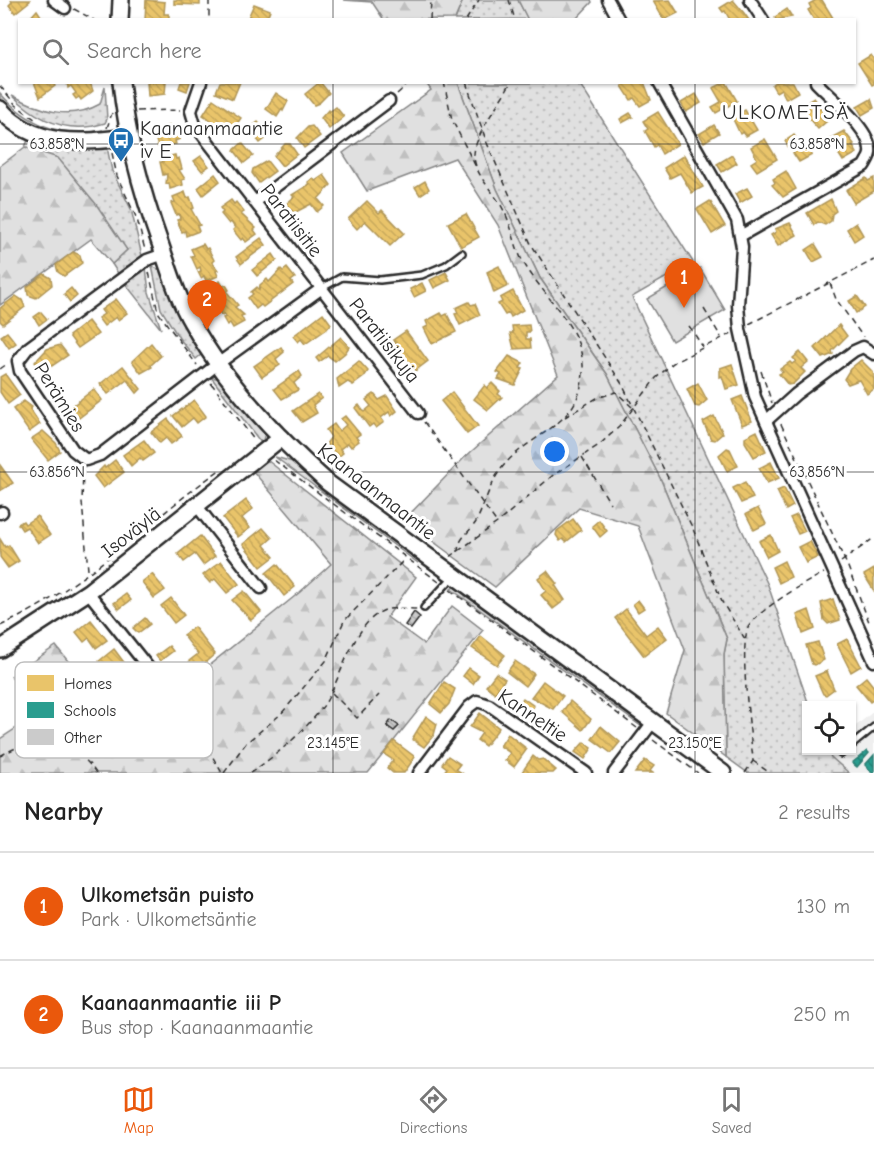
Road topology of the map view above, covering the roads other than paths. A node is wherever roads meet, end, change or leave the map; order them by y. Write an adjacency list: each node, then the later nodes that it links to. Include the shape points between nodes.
1 (54, 0): 5 (street)
2 (121, 0): 6 (street)
3 (608, 0): 7 (street)
4 (750, 0): 8 (street)
5 (64, 8)
6 (120, 18)
7 (618, 18)
8 (762, 18)
9 (121, 84): 15 (street, Kaanaanmaantie)
10 (200, 84): 16 (street, Paratiisitie, via 191,111 195,125)
11 (660, 84): 17 (street, via 730,205)
12 (818, 84): 17 (street, via 852,117 868,141 870,154 864,166)
13 (389, 100): 16 (street)
14 (0, 109): 15 (street, via 18,125 52,140 77,143 108,132)
15 (129, 137): 19 (street, Kaanaanmaantie, via 145,201)
16 (255, 202): 20 (street, Paratiisitie)
17 (742, 236): 24 (street, via 738,305 752,388)
18 (462, 253): 20 (lane, via 422,275 380,280 342,277)
19 (164, 254): 22 (street, Kaanaanmaantie, via 186,312); 22 (street, Perämies, via 147,260 28,348 18,361 20,371 73,450 86,460 100,455)
20 (322, 288): 22 (street, Perämies); 23 (street, Paratiisikuja)
21 (874, 354): 24 (street, via 863,347)
22 (219, 363): 25 (street, Kaanaanmaantie)
23 (418, 413)
24 (766, 421): 32 (street)
25 (281, 438): 26 (street, Isoväylä); 27 (street, Kaanaanmaantie, via 328,483)
26 (197, 506): 28 (street); 29 (street, Isoväylä)
27 (449, 581): 30 (lane); 35 (street, Kaanaanmaantie)
28 (261, 588)
29 (88, 592): 31 (street, Isoväylä); 33 (street)
30 (424, 608)
31 (0, 649)
32 (874, 661)
33 (144, 662)
34 (874, 727): 36 (lane)
35 (649, 728): 39 (street); 40 (street, Kaanaanmaantie)
36 (856, 742)
37 (418, 773): 38 (street, Kanneltie, via 469,706 477,701 489,705)
38 (586, 773)
39 (614, 773)
40 (723, 773)

